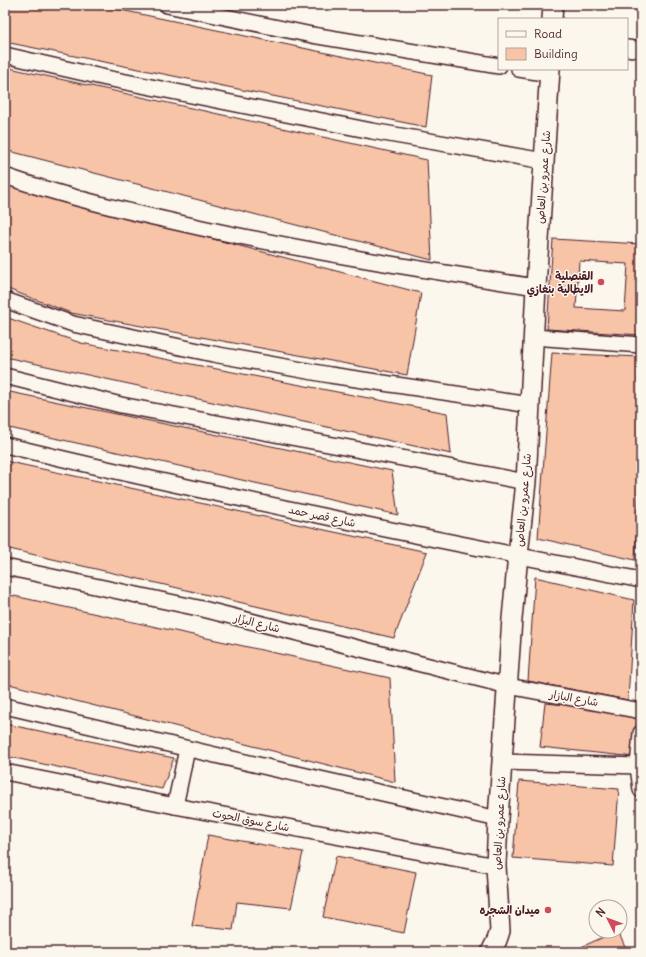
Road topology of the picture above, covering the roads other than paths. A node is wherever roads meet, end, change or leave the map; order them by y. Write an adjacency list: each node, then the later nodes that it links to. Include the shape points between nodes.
1 (167, 5): 7 (street, via 312,35)
2 (553, 5): 3 (street)
3 (552, 18)
4 (628, 48): 5 (street)
5 (641, 50)
6 (5, 55): 10 (street, via 106,78 372,131)
7 (498, 66)
8 (529, 70): 9 (street)
9 (550, 72): 10 (street, شارع عمرو بن العاص)
10 (544, 161): 12 (street, شارع عمرو بن العاص)
11 (5, 176): 12 (street, via 119,209 238,237 355,259)
12 (536, 287): 14 (street, شارع عمرو بن العاص)
13 (5, 300): 17 (street, via 73,324 213,354 330,375)
14 (534, 337): 15 (street); 17 (street, شارع عمرو بن العاص)
15 (641, 345)
16 (5, 376): 19 (street, via 121,405)
17 (530, 405): 19 (street, شارع عمرو بن العاص)
18 (5, 445): 20 (street, شارع قصر حمد, via 349,522)
19 (526, 482): 20 (street, شارع عمرو بن العاص)
20 (518, 556): 22 (street, شارع قصر حمد); 23 (street, شارع عمرو بن العاص)
21 (5, 567): 23 (street, شارع البزّار, via 203,609)
22 (641, 580)
23 (508, 686): 25 (street, شارع البازار); 28 (street, شارع عمرو بن العاص)
24 (5, 706): 27 (street)
25 (641, 711)
26 (641, 733): 29 (street)
27 (187, 749): 32 (street); 33 (street)
28 (502, 762): 29 (street); 33 (street, شارع عمرو بن العاص)
29 (638, 766): 31 (street)
30 (5, 772): 32 (street, شارع سوق الحوت)
31 (641, 790)
32 (175, 806): 34 (street, شارع سوق الحوت)
33 (498, 819): 34 (street, شارع عمرو بن العاص)
34 (496, 866): 35 (street, شارع عمرو بن العاص, via 500,931)
35 (491, 952)

